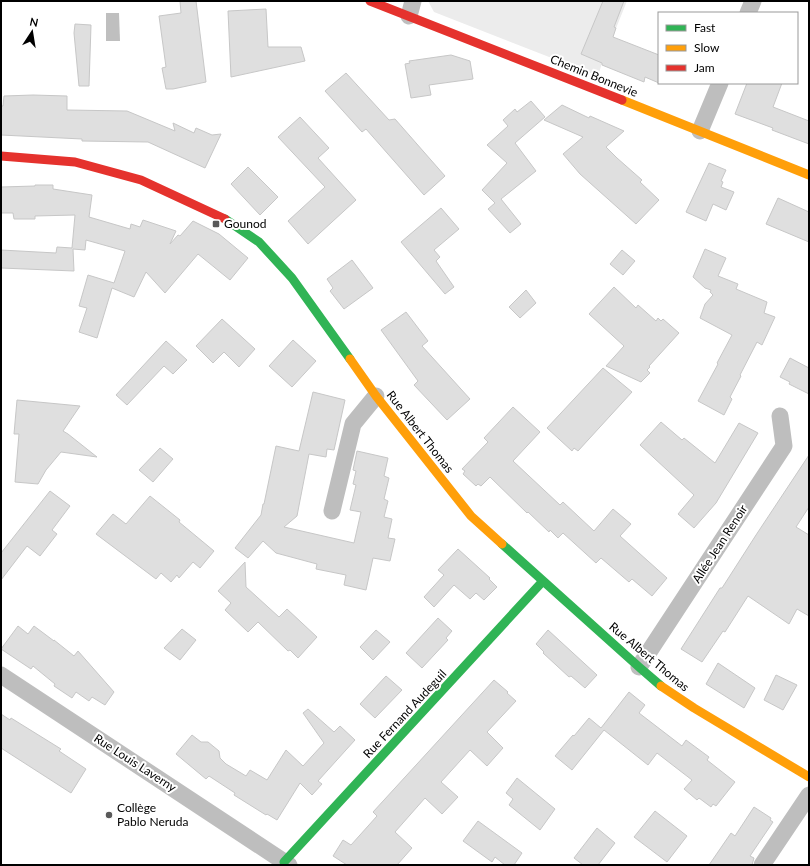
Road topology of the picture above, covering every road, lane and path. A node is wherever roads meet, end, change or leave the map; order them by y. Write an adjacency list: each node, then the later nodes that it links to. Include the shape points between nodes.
1 (370, 1): 3 (street, Chemin Bonnevie)
2 (753, 1): 4 (street)
3 (411, 8): 6 (street, Chemin Bonnevie)
4 (748, 12)
5 (720, 84): 6 (street)
6 (700, 131): 8 (street, Chemin Bonnevie)
7 (1, 156): 9 (street, Rue Albert Thomas, via 75,162 141,180 223,218 259,242 292,278)
8 (809, 175)
9 (376, 396): 11 (street, via 353,424); 12 (street, Rue Albert Thomas, via 471,516)
10 (780, 416): 13 (street, Allée Jean Renoir, via 784,446)
11 (332, 511)
12 (543, 581): 13 (street, Rue Albert Thomas); 17 (street, Rue Fernand Audeguil)
13 (639, 667): 15 (street, Rue Albert Thomas, via 694,708)
14 (1, 675): 17 (street, Rue Louis Laverny)
15 (809, 777)
16 (809, 795): 18 (street)
17 (287, 863)
18 (762, 865)

